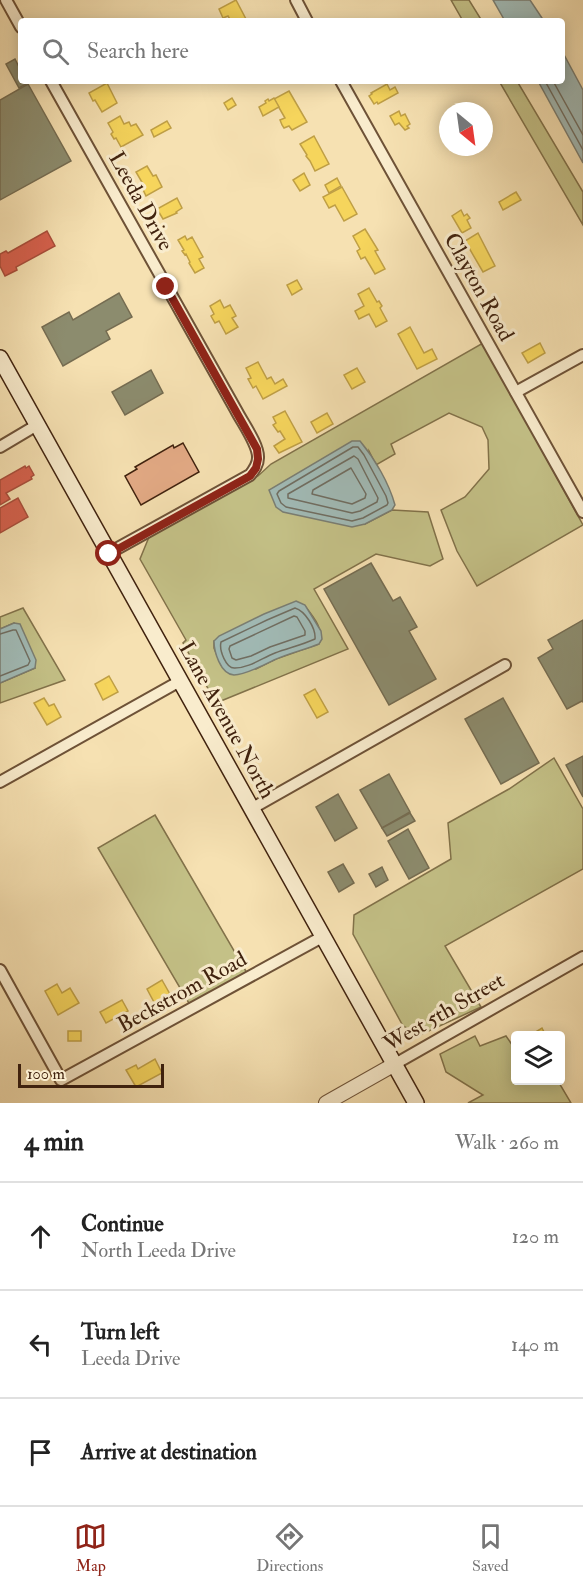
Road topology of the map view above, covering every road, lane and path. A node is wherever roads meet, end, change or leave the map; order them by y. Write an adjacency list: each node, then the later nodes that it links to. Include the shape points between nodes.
1 (6, 0): 4 (street)
2 (296, 0): 3 (street)
3 (305, 18)
4 (18, 22)
5 (53, 84): 13 (street, Leeda Drive, via 257,449 256,468 250,476)
6 (343, 84): 9 (street, Clayton Road)
7 (583, 355): 9 (street)
8 (0, 358): 10 (main road, Lane Avenue North)
9 (516, 392): 12 (street, Clayton Road)
10 (37, 425): 11 (street); 13 (main road, Lane Avenue North)
11 (0, 447)
12 (583, 512)
13 (109, 554): 15 (main road, Lane Avenue North)
14 (505, 665): 17 (street)
15 (180, 681): 16 (street); 17 (main road, Lane Avenue North)
16 (0, 782)
17 (251, 809): 18 (main road, Lane Avenue North)
18 (322, 937): 20 (street, Beckstrom Road, via 62,1080); 21 (main road, Lane Avenue North)
19 (583, 957): 21 (street, West 5th Street)
20 (0, 970)
21 (394, 1064): 22 (street, West 5th Street); 23 (main road, Lane Avenue North)
22 (326, 1103)
23 (416, 1103)

